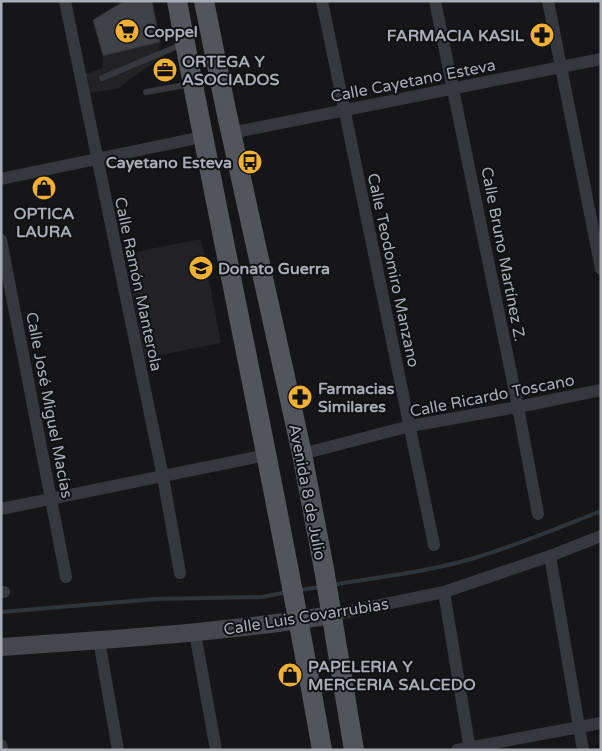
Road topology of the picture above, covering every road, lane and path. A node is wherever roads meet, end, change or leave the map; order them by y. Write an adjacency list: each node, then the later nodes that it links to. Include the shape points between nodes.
1 (65, 1): 17 (street, Calle Ramón Manterola)
2 (177, 1): 7 (main road, Avenida 8 de Julio)
3 (204, 1): 15 (main road, Avenida 8 de Julio)
4 (322, 1): 14 (street, Calle Teodomiro Manzano)
5 (435, 1): 12 (street, Calle Bruno Martínez Z.)
6 (548, 1): 9 (street)
7 (185, 43): 10 (lane); 11 (main road, Avenida 8 de Julio)
8 (601, 59): 9 (street, Calle Cayetano Esteva)
9 (561, 67): 12 (street, Calle Cayetano Esteva); 20 (street)
10 (102, 78)
11 (192, 84): 13 (lane); 16 (main road, Avenida 8 de Julio)
12 (453, 88): 14 (street, Calle Cayetano Esteva); 22 (street, Calle Bruno Martínez Z.)
13 (146, 92)
14 (344, 110): 15 (street, Calle Cayetano Esteva); 23 (street, Calle Teodomiro Manzano)
15 (231, 133): 24 (main road, Avenida 8 de Julio)
16 (202, 137): 17 (street); 25 (main road, Avenida 8 de Julio)
17 (97, 159): 18 (street); 26 (street, Calle Ramón Manterola)
18 (1, 179)
19 (1, 240): 27 (street, Calle José Miguel Macías)
20 (601, 269)
21 (601, 390): 22 (street, Calle Ricardo Toscano)
22 (518, 407): 23 (street, Calle Ricardo Toscano); 29 (street, Calle Bruno Martínez Z.)
23 (410, 426): 24 (street, Calle Ricardo Toscano); 31 (street, Calle Teodomiro Manzano)
24 (302, 454): 36 (main road, Avenida 8 de Julio)
25 (266, 455): 26 (street); 37 (main road, Avenida 8 de Julio)
26 (163, 477): 27 (street); 33 (street, Calle Ramón Manterola)
27 (52, 499): 28 (street); 34 (street, Calle José Miguel Macías)
28 (1, 509)
29 (538, 514)
30 (601, 536): 32 (street, Calle Luis Covarrubias)
31 (434, 545)
32 (550, 556): 35 (street, Calle Luis Covarrubias); 42 (street)
33 (180, 573)
34 (66, 577)
35 (444, 592): 36 (street, Calle Luis Covarrubias); 44 (street)
36 (330, 607): 37 (street, Calle Luis Covarrubias); 49 (main road, Avenida 8 de Julio)
37 (297, 613): 38 (street, Calle Luis Covarrubias); 48 (main road, Avenida 8 de Julio)
38 (195, 633): 39 (street, Calle Luis Covarrubias); 47 (street)
39 (99, 640): 40 (street, Calle Luis Covarrubias); 46 (street)
40 (1, 647)
41 (601, 723): 42 (street)
42 (578, 727): 44 (street); 50 (street)
43 (1, 745): 45 (street)
44 (466, 749)
45 (2, 750)
46 (118, 750)
47 (216, 750)
48 (322, 750)
49 (354, 750)
50 (582, 750)

